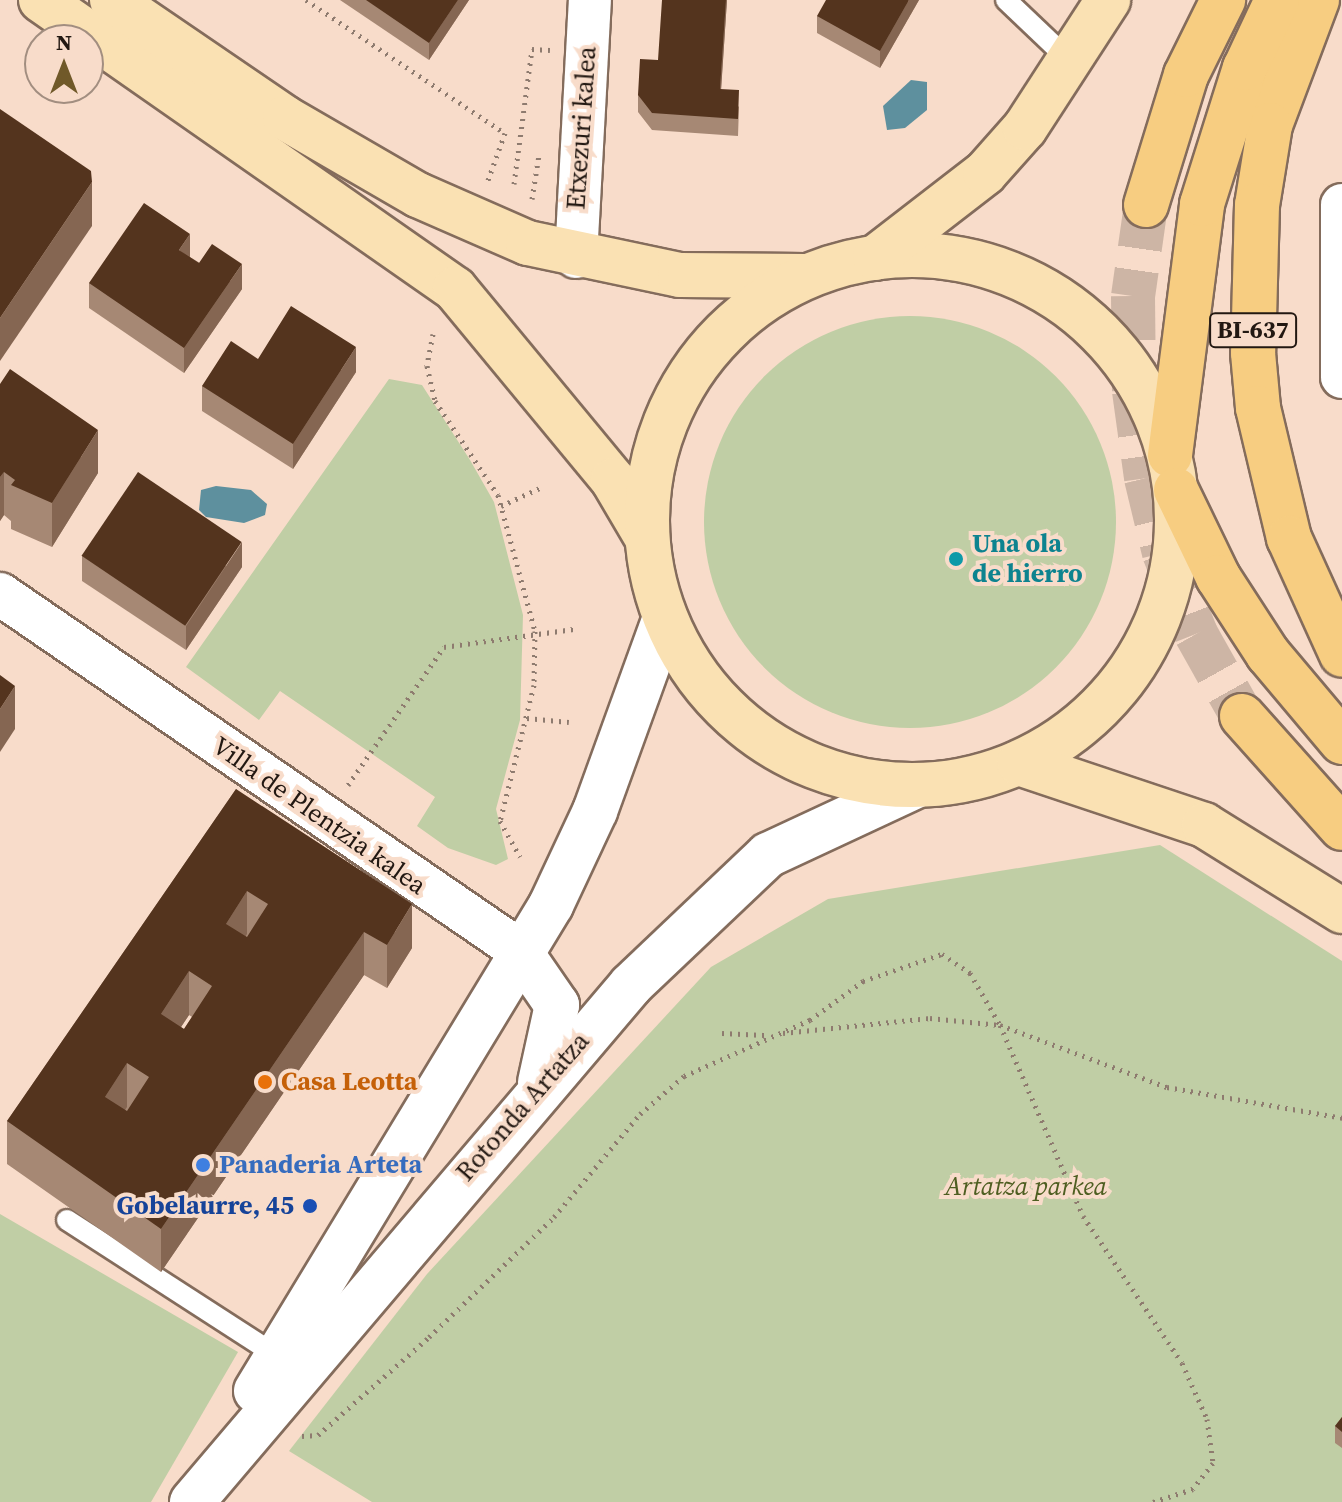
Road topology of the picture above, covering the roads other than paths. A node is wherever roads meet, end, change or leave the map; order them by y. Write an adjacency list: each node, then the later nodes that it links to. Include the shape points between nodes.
1 (41, 0): 17 (main road, via 414,257 488,321 613,480)
2 (112, 0): 12 (main road, via 285,118 467,218)
3 (590, 0): 12 (street, Etxezuri kalea)
4 (1006, 0): 9 (lane)
5 (1108, 0): 9 (main road)
6 (1223, 0): 10 (highway, via 1186,75)
7 (1277, 0): 16 (highway, via 1245,68 1202,204)
8 (1317, 0): 20 (highway, BI-637, via 1270,125 1256,220 1253,353 1258,408 1289,538)
9 (1070, 61): 13 (main road, via 985,173)
10 (1146, 205)
11 (1342, 205): 15 (street)
12 (576, 257): 14 (main road, via 680,275)
13 (875, 258): 14 (main road, Rotonda Artatza); 16 (main road, Rotonda Artatza, via 918,256 988,267 1077,313 1135,376)
14 (808, 276): 17 (main road, Rotonda Artatza, via 742,317 699,362 657,444)
15 (1342, 377)
16 (1173, 472): 22 (highway, via 1218,577 1268,654); 23 (main road, Rotonda Artatza, via 1176,557 1158,622 1138,657 1077,728)
17 (646, 536): 19 (main road, Rotonda Artatza)
18 (0, 594): 27 (street, Villa de Plentzia kalea)
19 (665, 618): 24 (main road, Rotonda Artatza, via 712,696 784,753 871,783); 27 (street, Rotonda Artatza, via 595,811 551,905)
20 (1342, 655)
21 (1242, 716): 25 (highway)
22 (1342, 742)
23 (1019, 763): 24 (main road, Rotonda Artatza); 26 (main road, via 1204,825)
24 (916, 786): 28 (street, Rotonda Artatza, via 768,855 631,985)
25 (1342, 828)
26 (1342, 911)
27 (519, 950): 28 (street, Villa de Plentzia kalea, via 557,1005); 30 (street, Rotonda Artatza)
28 (540, 1084): 31 (street, Rotonda Artatza)
29 (67, 1220): 30 (lane)
30 (277, 1356): 31 (street, Rotonda Artatza)
31 (191, 1502)

